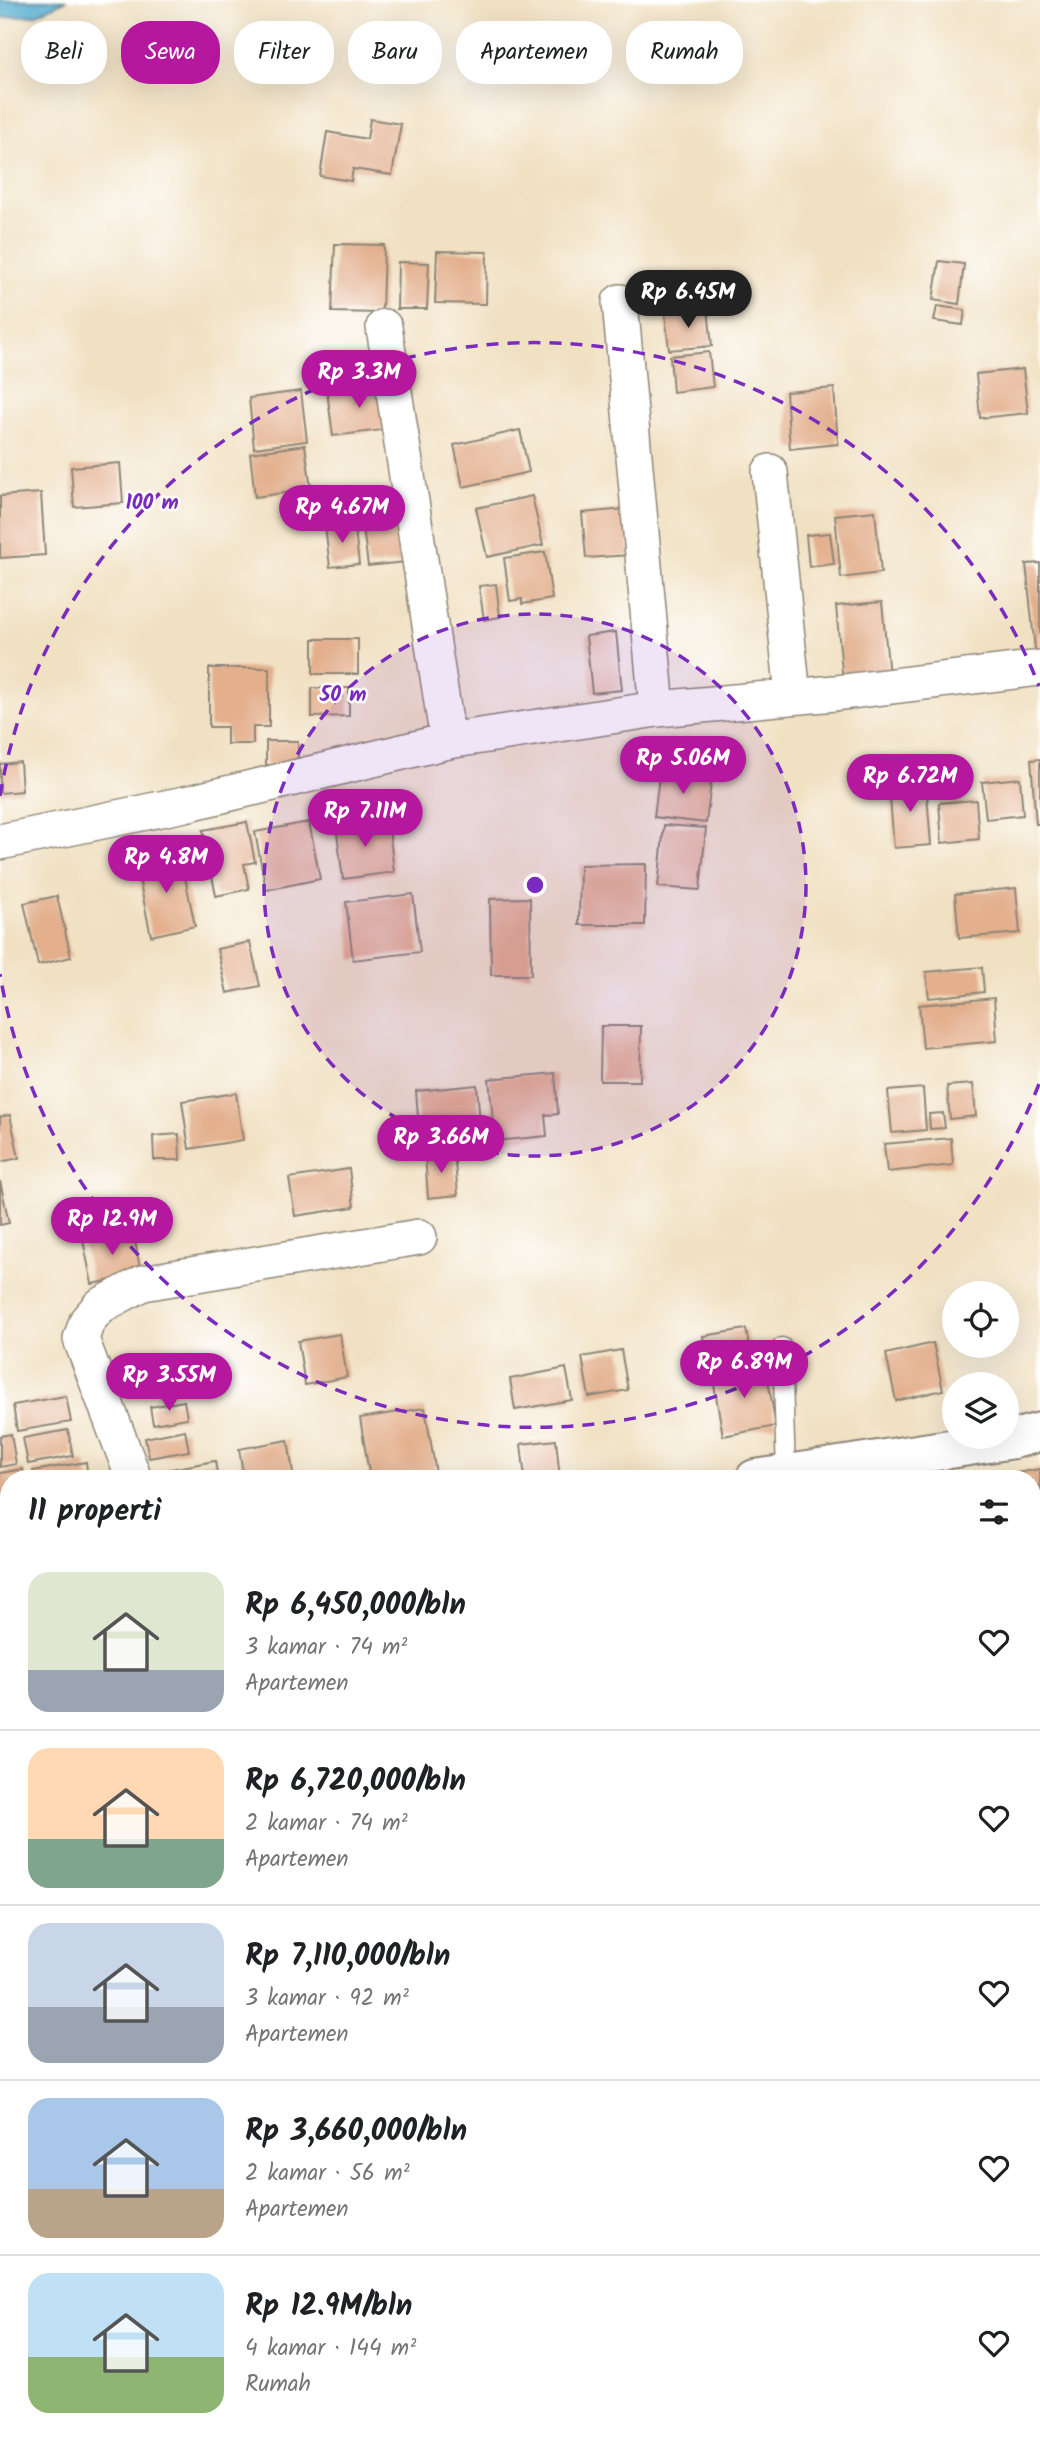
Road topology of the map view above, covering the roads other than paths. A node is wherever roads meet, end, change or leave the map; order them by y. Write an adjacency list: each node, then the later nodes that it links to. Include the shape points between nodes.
1 (620, 302): 6 (street)
2 (384, 327): 7 (street)
3 (769, 472): 5 (street)
4 (1040, 668): 5 (street)
5 (793, 695): 6 (street)
6 (657, 709): 7 (street)
7 (448, 741): 8 (street, via 185,804)
8 (0, 842)
9 (419, 1237): 12 (street, via 143,1283 100,1306 87,1321 81,1339)
10 (782, 1347): 13 (lane)
11 (1040, 1433): 14 (street)
12 (131, 1470)
13 (772, 1470)
14 (810, 1470)

